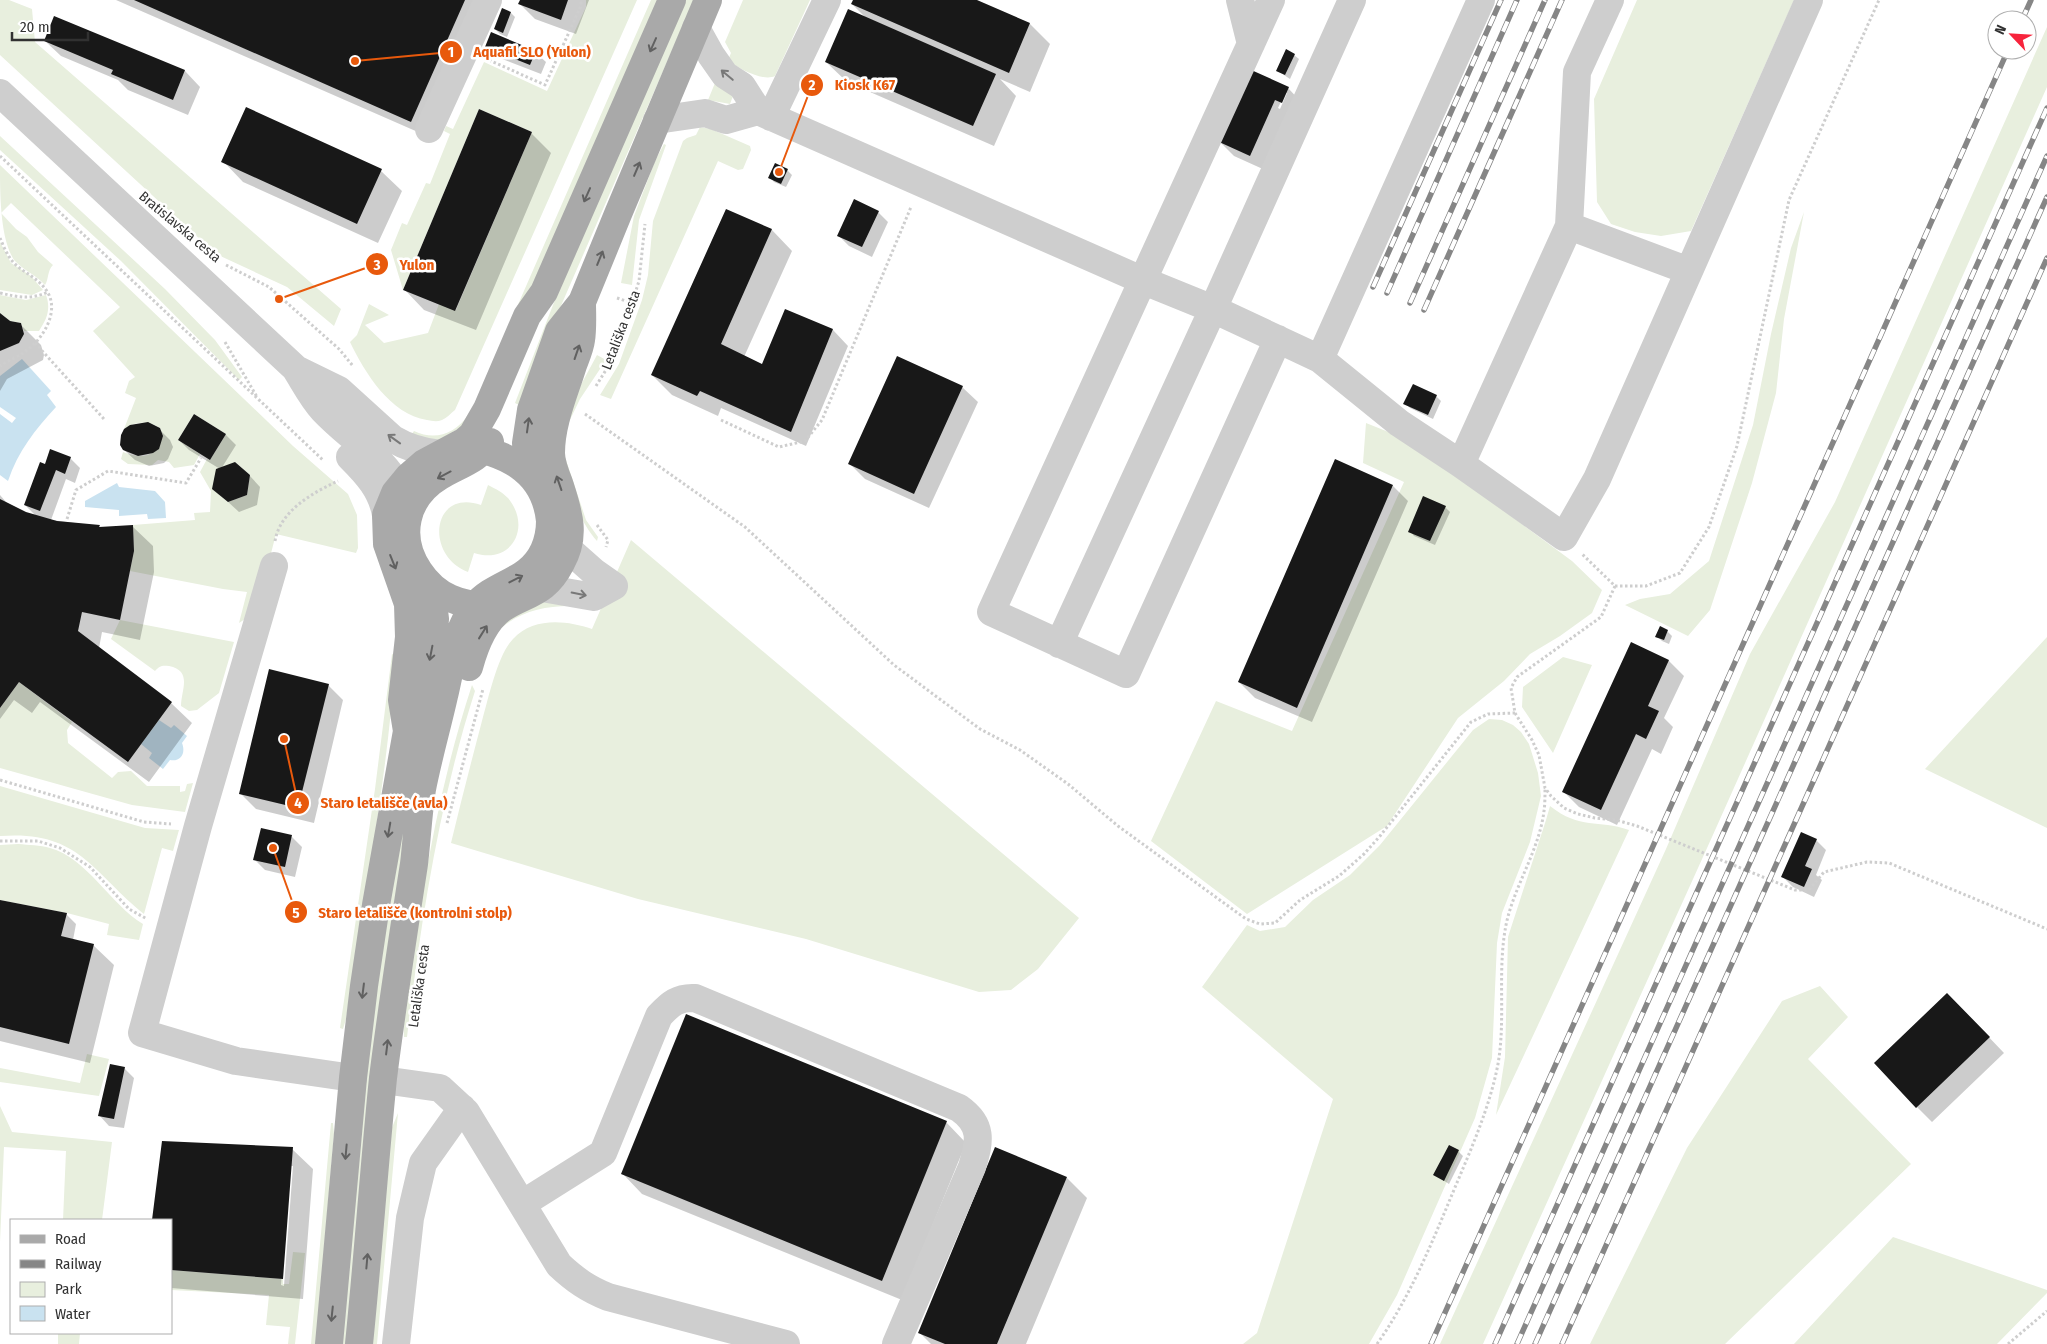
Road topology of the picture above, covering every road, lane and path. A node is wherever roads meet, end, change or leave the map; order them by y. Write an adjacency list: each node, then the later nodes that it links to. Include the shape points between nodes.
1 (488, 0): 19 (street)
2 (581, 0): 15 (path, via 545,85)
3 (672, 0): 29 (main road, Letališka cesta, one-way to 29)
4 (708, 0): 13 (main road, Letališka cesta)
5 (827, 0): 17 (street)
6 (1240, 0): 14 (street)
7 (1271, 0): 14 (street)
8 (1352, 0): 34 (street)
9 (1481, 0): 37 (street)
10 (1610, 0): 23 (street, via 1577,72)
11 (1809, 0): 26 (street)
12 (1879, 0): 56 (path, via 1789,200 1737,446 1708,528 1680,573 1646,586)
13 (696, 28): 17 (street, one-way to 13, via 742,86 724,75); 18 (main road, Letališka cesta)
14 (1251, 44): 27 (street)
15 (481, 57)
16 (0, 93): 39 (street, Bratislavska cesta)
17 (765, 114): 18 (street, via 726,120 705,113); 21 (street)
18 (657, 120): 32 (main road, Letališka cesta, one-way to 18)
19 (429, 129)
20 (0, 156): 48 (path)
21 (921, 183): 27 (street); 43 (path, via 822,420 805,441 779,447)
22 (645, 221): 33 (path, Letališka cesta, via 639,281)
23 (1569, 226): 26 (street); 47 (street)
24 (0, 238): 28 (path, via 16,265)
25 (222, 263): 40 (path, Bratislavska cesta, via 269,286 340,349)
26 (1689, 271): 47 (street, via 1597,479 1564,537)
27 (1144, 281): 34 (street); 61 (street, via 991,612)
28 (48, 292): 30 (path, via 24,298); 36 (path, via 49,321)
29 (544, 292): 44 (main road, Letališka cesta, via 527,316 479,425 472,435); 45 (main road, Letališka cesta, via 540,322)
30 (0, 293)
31 (617, 298): 33 (path)
32 (582, 302): 49 (main road, Letališka cesta, one-way to 32, via 526,443 534,396 559,331); 53 (main road, Letališka cesta, one-way to 32, via 569,513 551,456 551,438 582,340)
33 (632, 303): 41 (path, Letališka cesta, via 611,362)
34 (1213, 309): 35 (street); 61 (street)
35 (1278, 339): 37 (street); 61 (street, via 1126,674)
36 (35, 342): 38 (path, via 27,351); 42 (path)
37 (1320, 359): 47 (street, via 1399,423)
38 (0, 366)
39 (295, 368): 44 (street, Bratislavska cesta, one-way to 39, via 427,453 402,444 339,390); 51 (street, Bratislavska cesta, via 322,409 393,476)
40 (357, 371)
41 (595, 387)
42 (104, 419)
43 (721, 420)
44 (449, 449): 45 (main road, Letališka cesta); 51 (main road, Letališka cesta, via 416,469)
45 (485, 449): 49 (main road, Letališka cesta); 51 (main road, Letališka cesta, one-way to 51, via 432,481 416,497)
46 (201, 458): 52 (path, via 186,482 108,472 76,490)
47 (1461, 464)
48 (329, 466)
49 (529, 473): 53 (main road, Letališka cesta, via 544,501 550,521)
50 (343, 479): 55 (path, via 288,513 277,528)
51 (398, 504): 57 (main road, Letališka cesta, via 406,521 407,543 414,562); 64 (main road, Letališka cesta, one-way to 64, via 387,544 406,595 409,619 402,700)
52 (67, 519)
53 (571, 533): 54 (path, via 607,537); 58 (main road, Letališka cesta, via 562,562); 58 (street, one-way to 53, via 594,597 614,586 594,572); 59 (main road, Letališka cesta, one-way to 53, via 536,565 547,545)
54 (607, 545)
55 (274, 566): 67 (street)
56 (1615, 586)
57 (431, 587): 59 (main road, Letališka cesta, via 450,599); 64 (main road, Letališka cesta, one-way to 64, via 435,619 433,642 421,702)
58 (542, 588): 60 (main road, Letališka cesta)
59 (475, 606): 60 (main road, Letališka cesta); 70 (main road, Letališka cesta, via 456,646 422,791)
60 (505, 607): 70 (main road, Letališka cesta, one-way to 60, via 474,649 492,618)
61 (1059, 644)
62 (484, 684): 68 (path)
63 (1515, 713): 66 (path, via 1539,755)
64 (407, 731): 73 (main road, Letališka cesta, one-way to 73, via 376,905)
65 (0, 780): 67 (path, via 144,822)
66 (1545, 788): 72 (path, via 1564,808 1578,814 1637,826 1795,890 1810,890 1824,872 1867,862 1890,863); 83 (path, via 1544,812 1538,835 1503,938 1502,1020 1492,1092 1440,1224 1391,1324)
67 (198, 826): 71 (street)
68 (445, 831)
69 (0, 840): 71 (path, via 38,841 60,848 90,867 117,898 141,917)
70 (414, 863): 74 (main road, Letališka cesta, one-way to 70)
71 (172, 925): 73 (street, via 142,1033 236,1061)
72 (2047, 929)
73 (352, 1078): 78 (main road, Letališka cesta, one-way to 78)
74 (383, 1080): 75 (street, via 440,1088); 79 (main road, Letališka cesta, one-way to 74)
75 (462, 1108): 76 (street); 80 (street, via 423,1163 410,1218)
76 (522, 1204): 81 (street, via 560,1265 588,1289); 82 (street, via 603,1153 659,1016 670,1003 684,997 695,998 959,1108 973,1121 978,1137 972,1167)
77 (2047, 1311): 84 (path)
78 (329, 1344)
79 (359, 1344)
80 (396, 1344)
81 (786, 1344)
82 (896, 1344)
83 (1377, 1344)
84 (2008, 1344)

